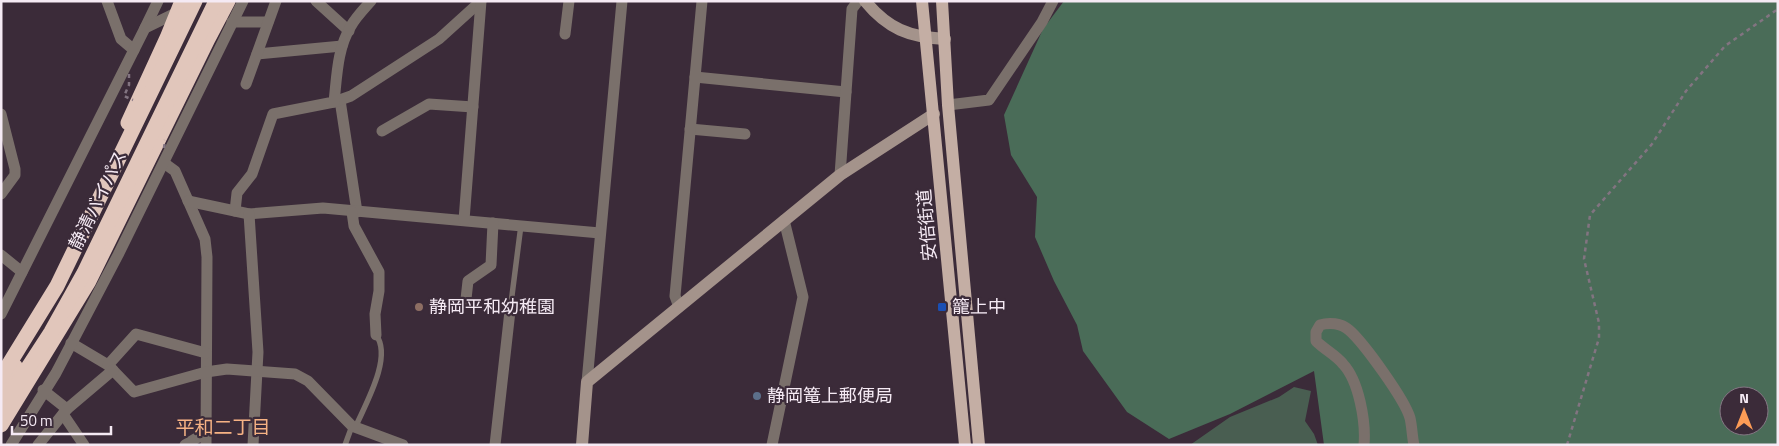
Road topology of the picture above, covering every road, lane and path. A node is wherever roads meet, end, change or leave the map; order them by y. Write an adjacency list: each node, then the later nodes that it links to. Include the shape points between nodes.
1 (107, 1): 31 (street, via 121,39)
2 (158, 1): 25 (street)
3 (195, 1): 68 (highway, 静清バイパス, bridge, via 57,286)
4 (216, 1): 73 (highway, 静清バイパス, bridge, via 84,273 51,332)
5 (228, 1): 72 (highway, via 89,282)
6 (242, 1): 22 (street)
7 (276, 1): 23 (street)
8 (316, 1): 26 (street)
9 (371, 1): 26 (street)
10 (481, 1): 36 (street, via 439,39 351,96); 38 (street)
11 (569, 1): 27 (street)
12 (622, 1): 55 (street)
13 (702, 1): 33 (street)
14 (858, 1): 35 (street, via 852,9)
15 (865, 1): 28 (street, via 886,23)
16 (922, 1): 28 (main road, 安倍街道)
17 (942, 1): 29 (main road, 安倍街道)
18 (1043, 1): 24 (street)
19 (1053, 1): 24 (street)
20 (180, 6): 25 (street); 71 (highway, via 30,341)
21 (1778, 10): 93 (path, via 1725,46 1686,91 1652,144 1590,215 1584,259 1599,323 1599,338)
22 (232, 22): 23 (street); 44 (street)
23 (268, 22): 32 (street)
24 (1042, 22): 37 (street, via 990,100)
25 (145, 28): 31 (street)
26 (349, 31): 30 (street)
27 (565, 34)
28 (926, 38): 29 (street); 40 (main road, 安倍街道)
29 (945, 38): 37 (main road, 安倍街道)
30 (342, 46): 32 (street); 36 (street)
31 (134, 50): 57 (street)
32 (257, 54): 34 (street)
33 (695, 76): 35 (street); 41 (street)
34 (246, 84)
35 (846, 92): 45 (street)
36 (337, 101): 48 (street, via 273,114 252,174 237,193); 49 (street)
37 (948, 105): 90 (main road, 安倍街道)
38 (473, 107): 42 (street, via 429,104); 51 (street)
39 (1, 114): 46 (street, via 15,170 15,175)
40 (934, 114): 45 (street); 89 (main road, 安倍街道)
41 (690, 130): 43 (street); 59 (street, via 675,296)
42 (382, 131)
43 (745, 134)
44 (164, 163): 47 (street, via 175,171); 63 (street)
45 (840, 175): 52 (street)
46 (1, 194)
47 (188, 201): 48 (street); 64 (street, via 205,239)
48 (235, 211): 50 (street)
49 (355, 212): 50 (street, via 323,208); 51 (street); 62 (street, via 354,226 379,272)
50 (249, 214): 66 (street)
51 (464, 220): 53 (street)
52 (784, 220): 59 (street); 88 (street, via 803,297)
53 (493, 223): 54 (street); 58 (street, via 491,265 468,281)
54 (521, 225): 55 (street); 60 (lane)
55 (600, 233): 69 (street)
56 (1, 254): 57 (street)
57 (22, 272): 61 (street)
58 (466, 300)
59 (679, 307): 69 (street)
60 (510, 311): 86 (street)
61 (1, 314)
62 (376, 335): 76 (lane, via 380,341 380,366)
63 (72, 343): 65 (street); 70 (street)
64 (206, 353): 65 (street, via 136,334); 67 (street)
65 (110, 367): 67 (street, via 134,392); 74 (street)
66 (258, 371): 67 (street, via 227,369); 76 (street, via 295,374 308,381); 83 (street)
67 (206, 372): 77 (street)
68 (1, 377)
69 (587, 382): 87 (street)
70 (45, 387): 72 (street); 74 (street); 79 (street)
71 (1, 388)
72 (24, 391): 75 (highway)
73 (1, 409)
74 (65, 412): 80 (street); 81 (street)
75 (1, 425)
76 (354, 427): 78 (street); 84 (lane)
77 (205, 439): 82 (street)
78 (382, 441): 85 (street)
79 (11, 445)
80 (38, 445)
81 (84, 445)
82 (185, 445)
83 (253, 445)
84 (345, 445)
85 (404, 445)
86 (496, 445)
87 (582, 445)
88 (772, 445)
89 (965, 445)
90 (978, 445)
91 (1364, 445): 92 (street, via 1364,422 1352,377 1342,362 1316,342 1320,325 1338,324 1349,330 1396,389 1410,418)
92 (1414, 445)
93 (1567, 445)

